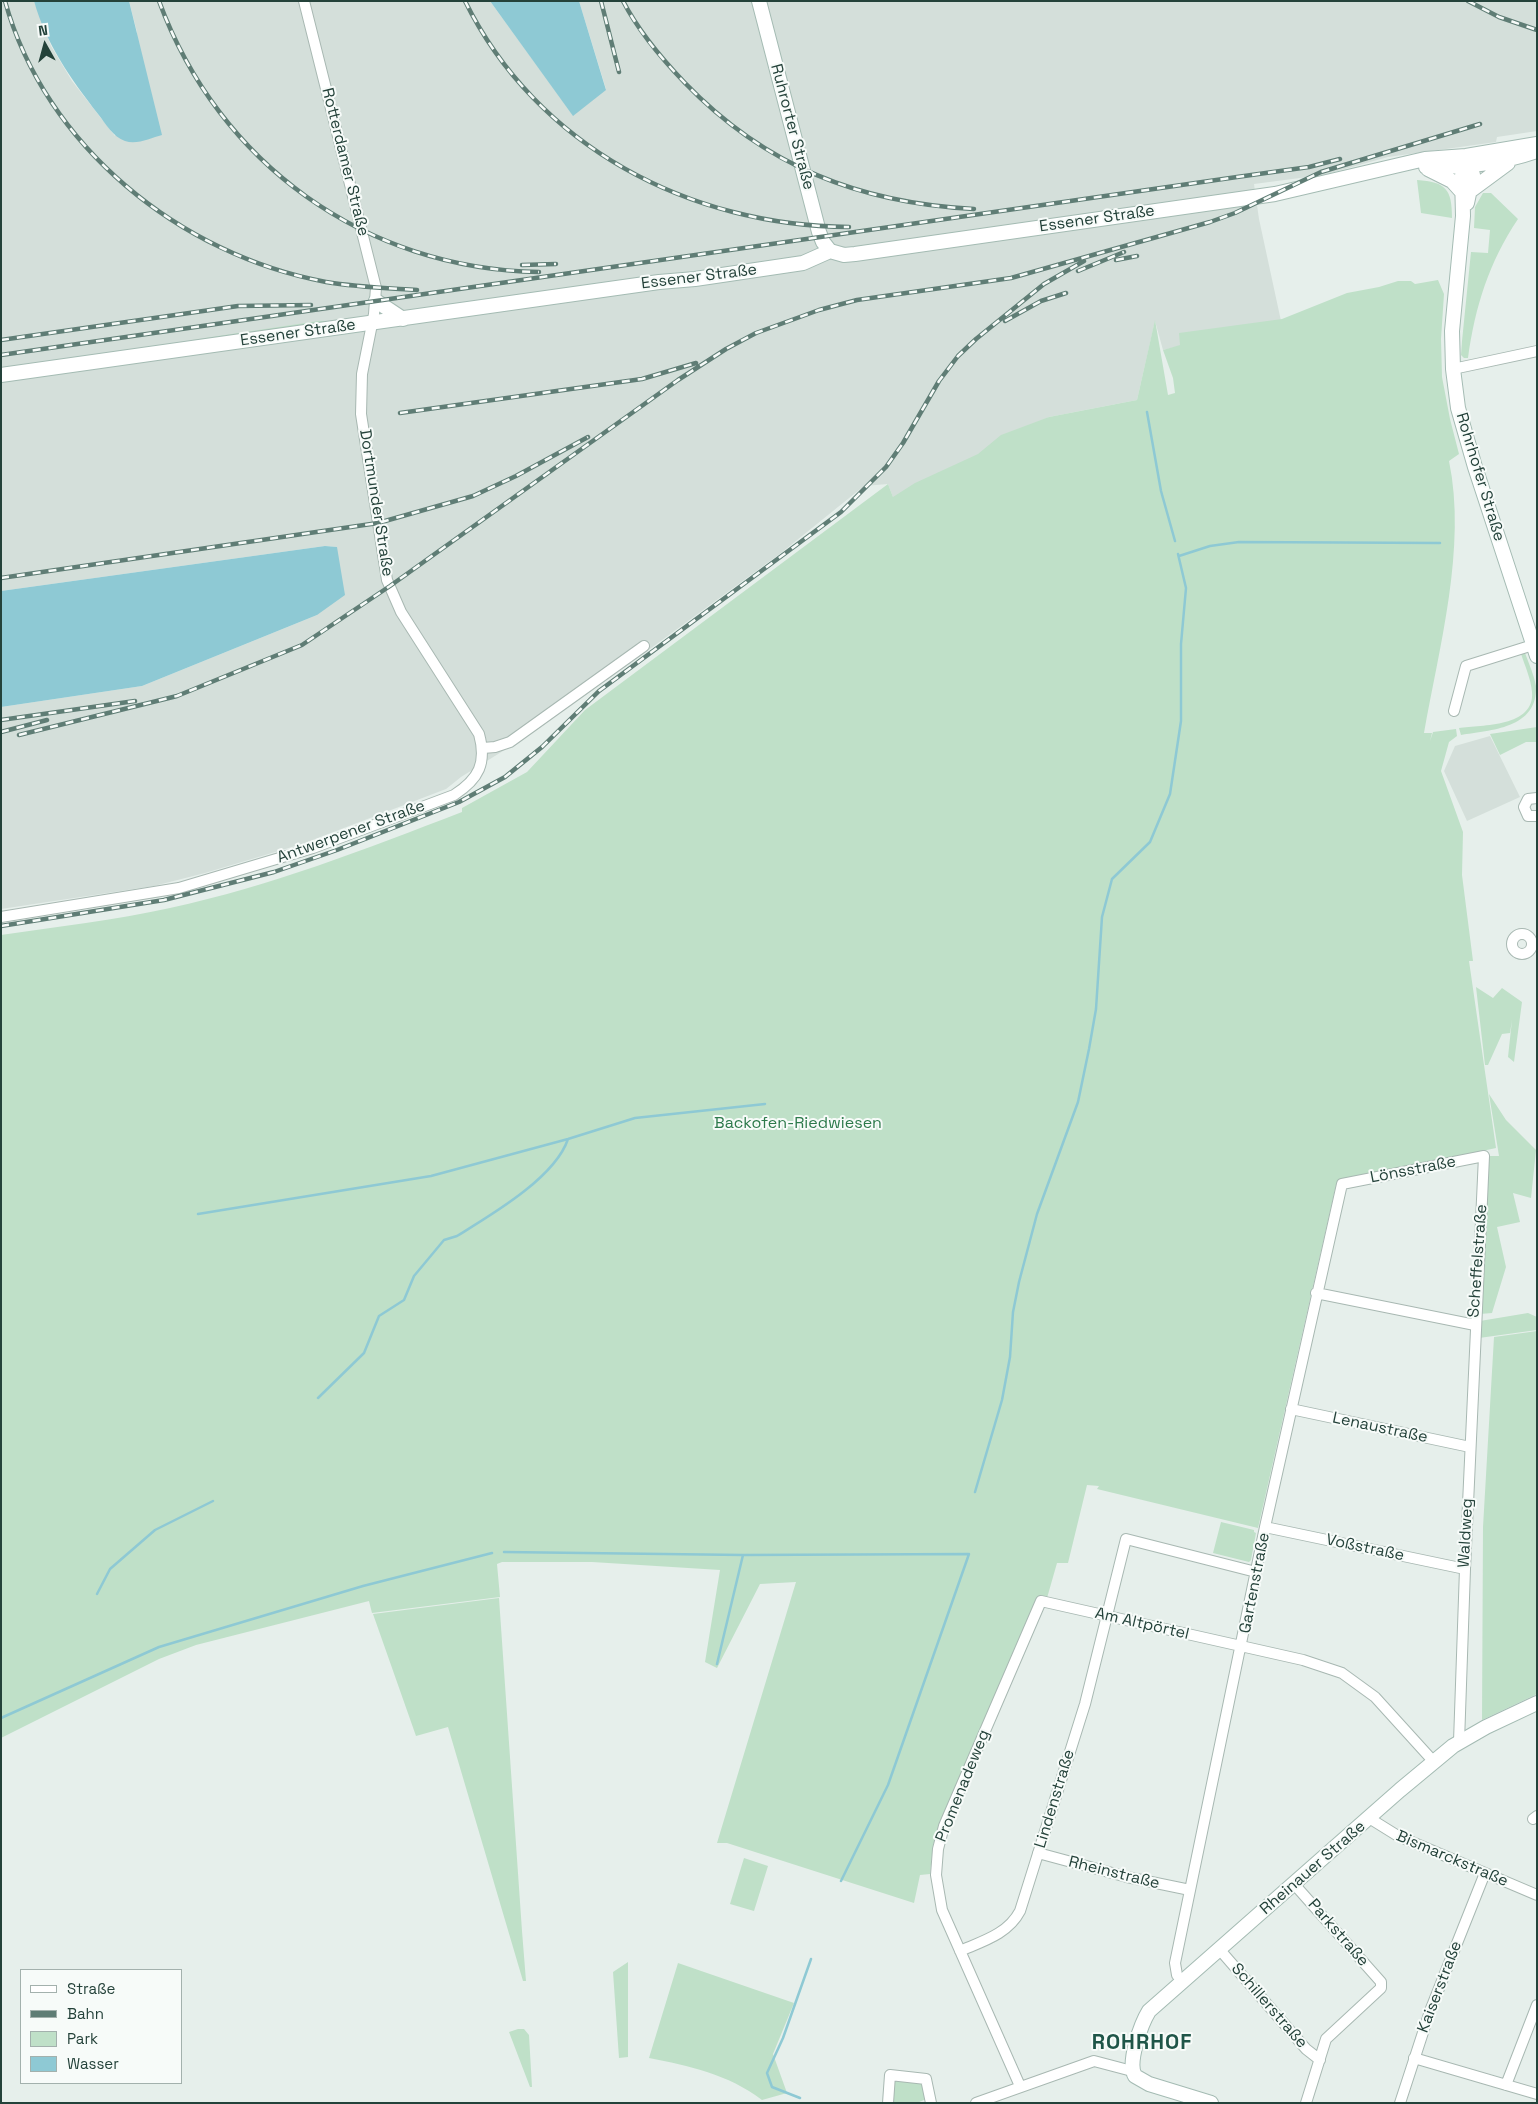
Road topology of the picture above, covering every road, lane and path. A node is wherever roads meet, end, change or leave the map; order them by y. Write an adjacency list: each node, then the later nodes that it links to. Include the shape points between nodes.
1 (304, 1): 11 (street, Rotterdamer Straße, via 371,267)
2 (759, 1): 10 (street, Ruhrorter Straße, via 819,232)
3 (1537, 144): 6 (street)
4 (1537, 151): 5 (street)
5 (1515, 159): 6 (street); 9 (street)
6 (1467, 163): 7 (street, Essener Straße, via 1425,159); 8 (street, Essener Straße); 9 (street, Rohrhofer Straße)
7 (1393, 167): 8 (street, Essener Straße); 10 (street, Essener Straße, via 1275,194 850,255)
8 (1426, 168): 9 (street)
9 (1466, 191): 15 (street, Rohrhofer Straße, via 1452,331)
10 (830, 251): 12 (street, Essener Straße, via 797,264)
11 (376, 301): 12 (street); 13 (street, Rotterdamer Straße)
12 (404, 319): 13 (street, Essener Straße)
13 (373, 323): 16 (street, Essener Straße); 20 (street, Dortmunder Straße, via 362,374 361,414 387,580 401,612 473,723)
14 (1537, 351): 15 (street)
15 (1453, 368): 18 (street, Rohrhofer Straße, via 1465,436)
16 (1, 376)
17 (644, 646): 20 (street, via 517,737 495,747)
18 (1535, 651): 19 (street, Rohrhofer Straße, via 1466,666)
19 (1454, 711)
20 (483, 748): 23 (street, Antwerpener Straße, via 476,776 454,795 313,848 180,888)
21 (1537, 798): 22 (street, via 1528,799 1524,808 1528,816)
22 (1537, 816)
23 (1, 917)
24 (1484, 1156): 25 (street, Lönsstraße); 27 (street, Scheffelstraße)
25 (1342, 1184): 26 (street, Gartenstraße)
26 (1316, 1292): 27 (street, Scheffelstraße); 28 (street, Gartenstraße)
27 (1475, 1325): 29 (street, Waldweg)
28 (1291, 1409): 29 (street, Lenaustraße); 30 (street, Gartenstraße)
29 (1470, 1447): 31 (street, Waldweg)
30 (1266, 1527): 31 (street, Voßstraße); 32 (street, Gartenstraße)
31 (1464, 1569): 37 (street, Waldweg)
32 (1256, 1572): 34 (street, Lindenstraße, via 1126,1539); 35 (street, Gartenstraße)
33 (1041, 1601): 34 (street, Am Altpörtel); 46 (street, Promenadeweg, via 944,1826 938,1850 936,1875 939,1898)
34 (1108, 1616): 35 (street, Am Altpörtel); 40 (street, Lindenstraße)
35 (1242, 1648): 38 (street, Am Altpörtel, via 1303,1660 1342,1674 1381,1703); 43 (street, Gartenstraße)
36 (1537, 1703): 37 (street, Rheinauer Straße)
37 (1459, 1742): 38 (street, Rheinauer Straße)
38 (1434, 1762): 39 (street, Rheinauer Straße)
39 (1369, 1818): 41 (street, Bismarckstraße, via 1398,1836); 42 (street, Rheinauer Straße)
40 (1038, 1853): 43 (street, Rheinstraße); 46 (street, Lindenstraße, via 1015,1921 1006,1930)
41 (1485, 1873): 44 (street, Bismarckstraße); 49 (street, Kaiserstraße)
42 (1294, 1884): 45 (street, Rheinauer Straße); 50 (street, Parkstraße, via 1381,1982 1382,1988 1326,2039)
43 (1190, 1890): 47 (street, Gartenstraße, via 1175,1963)
44 (1537, 1895)
45 (1220, 1950): 47 (street, Rheinauer Straße); 50 (street, Schillerstraße, via 1306,2049)
46 (960, 1951): 53 (street, Promenadeweg)
47 (1182, 1981): 51 (street, Rheinauer Straße, via 1147,2013 1133,2055)
48 (1537, 2006): 52 (street)
49 (1414, 2058): 52 (street); 61 (street, Kaiserstraße)
50 (1320, 2060): 60 (street)
51 (1132, 2071): 53 (street, via 1094,2061); 59 (street, via 1142,2082)
52 (1506, 2085): 54 (street)
53 (1020, 2086): 55 (street)
54 (1537, 2094)
55 (998, 2099): 58 (street)
56 (888, 2103): 57 (street, via 890,2075 926,2079)
57 (931, 2103)
58 (976, 2103)
59 (1211, 2103)
60 (1306, 2103)
61 (1400, 2103)

